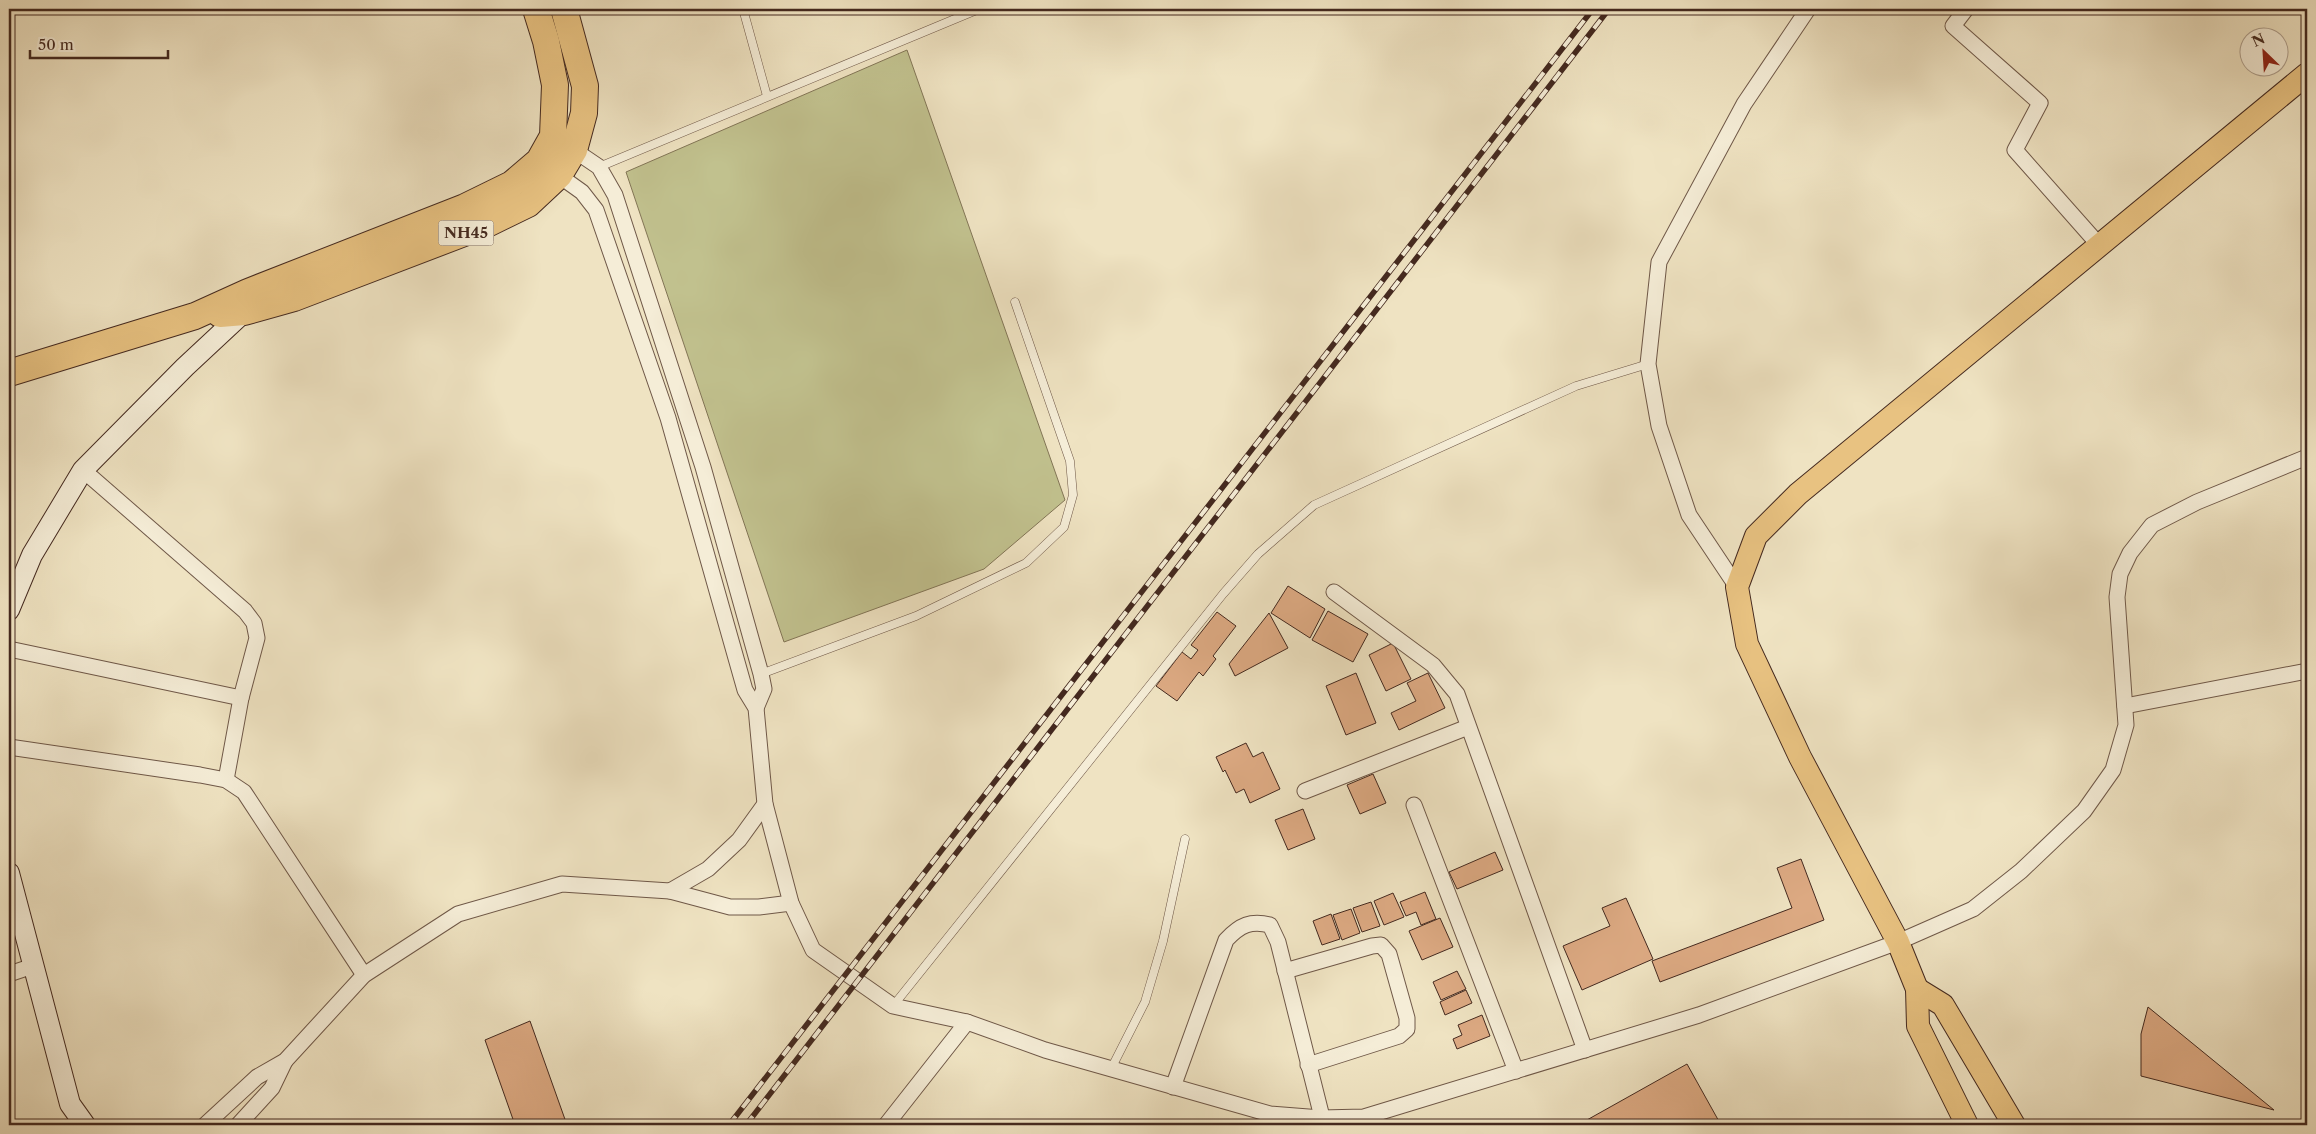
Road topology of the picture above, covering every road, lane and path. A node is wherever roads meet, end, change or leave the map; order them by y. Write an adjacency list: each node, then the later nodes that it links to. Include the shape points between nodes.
1 (536, 9): 9 (highway, NH45, via 546,41)
2 (564, 9): 9 (highway, NH45, via 585,86 584,113)
3 (743, 9): 8 (lane)
4 (979, 9): 8 (lane)
5 (1808, 9): 15 (street, via 1744,104 1659,262)
6 (1966, 9): 12 (street, via 1953,26 2040,103 2015,150)
7 (2307, 74): 12 (main road)
8 (767, 96): 10 (lane)
9 (564, 143): 10 (street); 11 (highway, NH45)
10 (599, 167): 24 (street, via 615,195 658,326 703,467)
11 (549, 168): 13 (highway, NH45); 27 (street, via 582,192 596,210 668,418 745,690)
12 (2099, 245): 19 (main road, via 1798,494 1756,536)
13 (246, 302): 16 (highway, NH45); 18 (street)
14 (1015, 302): 24 (lane, via 1070,460 1073,495 1064,527 1026,563 916,616)
15 (1648, 364): 19 (street, via 1659,426 1689,515); 44 (lane, via 1576,386 1314,505 1258,554 1223,594)
16 (9, 373)
17 (2307, 457): 26 (street, via 2197,502 2152,525 2136,546 2120,574 2117,597)
18 (83, 470): 21 (street, via 32,555); 25 (street, via 245,611 254,623 257,638)
19 (1737, 587): 38 (main road, via 1747,644 1800,756)
20 (1334, 592): 28 (street, via 1433,665 1457,694)
21 (9, 610)
22 (9, 649): 25 (street)
23 (2307, 671): 26 (street)
24 (761, 674): 27 (street, via 764,689)
25 (240, 698): 30 (street)
26 (2125, 706): 38 (street, via 2126,725 2113,770 2084,811 2021,871 1973,909)
27 (756, 708): 32 (street)
28 (1468, 726): 31 (street); 46 (street)
29 (9, 747): 30 (street)
30 (226, 780): 42 (street, via 244,792 266,823)
31 (1305, 791)
32 (765, 804): 36 (street, via 739,840 708,870); 37 (street)
33 (1414, 805): 50 (street)
34 (1186, 839): 49 (lane, via 1163,941 1145,1002)
35 (9, 873): 39 (street)
36 (670, 891): 37 (street, via 730,907); 42 (street, via 562,884 458,914)
37 (791, 904): 44 (street, via 812,950)
38 (1898, 942): 43 (main road); 46 (street, via 1699,1015)
39 (33, 966): 41 (street); 52 (street)
40 (1285, 971): 48 (street); 48 (street, via 1380,946 1389,954 1407,1018 1407,1029 1399,1036); 51 (street, via 1270,925 1257,922 1236,929 1226,940)
41 (9, 974)
42 (364, 975): 47 (street)
43 (1918, 989): 60 (main road, via 1918,1026); 61 (main road, via 1943,1005)
44 (893, 1006): 45 (street)
45 (967, 1022): 49 (street); 59 (street)
46 (1585, 1050): 50 (street)
47 (285, 1061): 57 (street, via 256,1077); 58 (street, via 272,1088)
48 (1308, 1065): 53 (street)
49 (1111, 1069): 51 (street)
50 (1516, 1071): 54 (street)
51 (1173, 1086): 53 (street, via 1270,1114)
52 (70, 1104): 55 (street); 56 (street)
53 (1322, 1121): 54 (street)
54 (1367, 1121)
55 (65, 1125)
56 (85, 1125)
57 (205, 1125)
58 (238, 1125)
59 (886, 1125)
60 (1968, 1125)
61 (2014, 1125)

